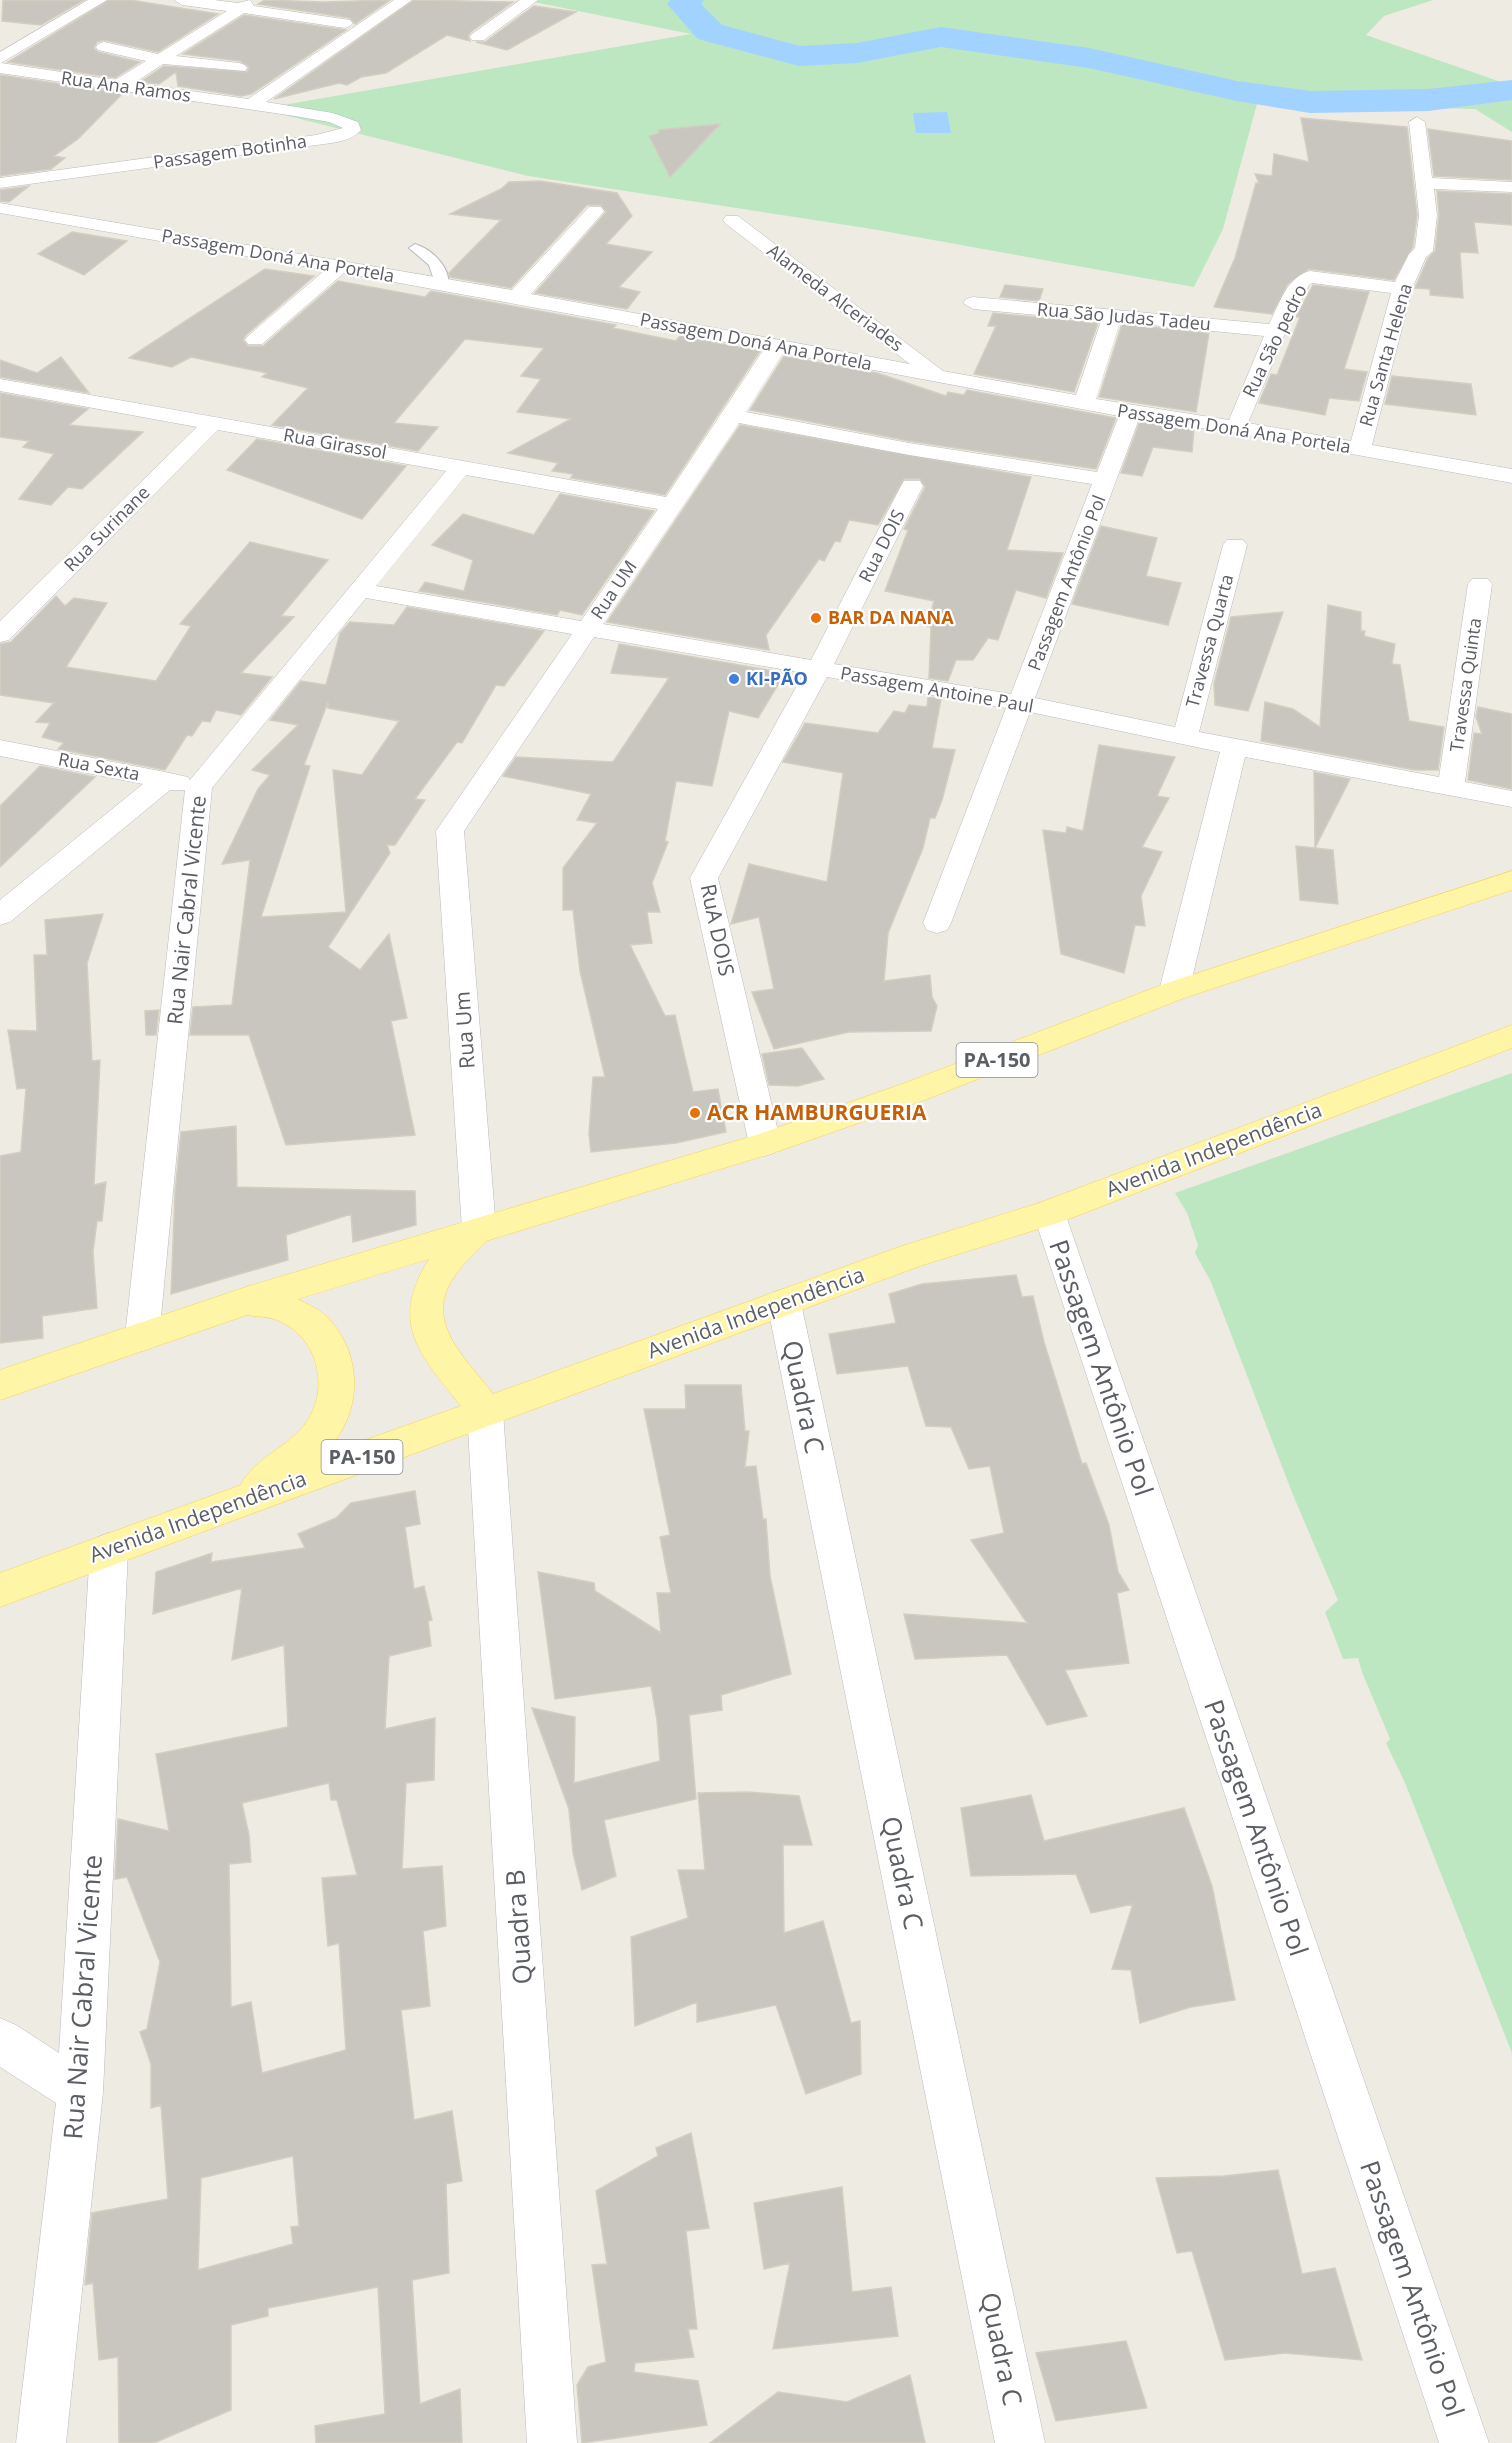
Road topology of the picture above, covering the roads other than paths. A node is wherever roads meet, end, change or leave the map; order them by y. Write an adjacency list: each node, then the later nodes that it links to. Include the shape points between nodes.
1 (99, 0): 9 (street)
2 (182, 0): 5 (street)
3 (404, 0): 14 (street)
4 (530, 0): 7 (street)
5 (248, 4): 6 (street); 10 (street)
6 (345, 23)
7 (478, 37)
8 (104, 47): 10 (street)
9 (0, 59)
10 (160, 59): 12 (street); 13 (street)
11 (0, 68): 13 (street, Rua Ana Ramos)
12 (239, 68)
13 (117, 86): 14 (street, Rua Ana Ramos)
14 (251, 105): 16 (street, Passagem Botinha, via 333,118 353,130 316,140)
15 (1417, 122): 17 (street, Rua Santa Helena)
16 (0, 183)
17 (1425, 183): 18 (street); 25 (street, Rua Santa Helena, via 1428,215 1424,251 1418,254)
18 (1512, 187)
19 (0, 208): 23 (street, Passagem Doná Ana Portela)
20 (595, 211): 26 (street)
21 (732, 220): 32 (street, Alameda Alceriades)
22 (415, 248): 24 (lane, via 438,266)
23 (339, 267): 24 (street, Passagem Doná Ana Portela); 30 (street)
24 (442, 286): 26 (street, Passagem Doná Ana Portela)
25 (1402, 289): 29 (street, Rua São pedro, via 1305,279); 39 (street, Rua Santa Helena)
26 (517, 297): 31 (street, Passagem Doná Ana Portela)
27 (973, 303): 28 (street, Rua São Judas Tadeu)
28 (1111, 317): 29 (street, Rua São Judas Tadeu); 34 (street)
29 (1276, 331): 38 (street, Rua São pedro)
30 (255, 340)
31 (776, 347): 32 (street, Passagem Doná Ana Portela); 36 (street, Rua UM)
32 (938, 376): 34 (street, Passagem Doná Ana Portela)
33 (0, 385): 37 (street, Rua Girassol)
34 (1084, 403): 35 (street, Passagem Doná Ana Portela)
35 (1131, 412): 38 (street, Passagem Doná Ana Portela); 42 (street, Passagem Antônio Pol)
36 (733, 416): 42 (street); 44 (street, Rua UM)
37 (214, 422): 40 (street, Rua Girassol); 49 (street, Rua Surinane)
38 (1236, 427): 39 (street, Passagem Doná Ana Portela)
39 (1360, 449): 41 (street, Passagem Doná Ana Portela)
40 (461, 467): 44 (street, Rua Girassol); 47 (street, Rua Nair Cabral Vicente)
41 (1512, 477)
42 (1106, 480): 51 (street, Passagem Antônio Pol)
43 (912, 486): 50 (street, Rua DOIS)
44 (671, 505): 48 (street, Rua UM)
45 (1235, 545): 52 (street, Travessa Quarta)
46 (1480, 584): 56 (street, Travessa Quinta)
47 (360, 590): 48 (street, Passagem Antoine Paul); 57 (street, Rua Nair Cabral Vicente)
48 (588, 629): 50 (street, Passagem Antoine Paul); 59 (street, Rua UM)
49 (0, 635)
50 (819, 669): 51 (street, Passagem Antoine Paul); 65 (street, RuA DOIS, via 704,878)
51 (1021, 703): 52 (street, Passagem Antoine Paul); 62 (street, Passagem Antônio Pol)
52 (1185, 736): 53 (street, Passagem Antoine Paul)
53 (1234, 747): 56 (street, Passagem Antoine Paul); 63 (street)
54 (0, 748): 55 (street, Rua Sexta)
55 (165, 780): 57 (street, Rua Sexta); 61 (street)
56 (1451, 786): 58 (street, Passagem Antoine Paul)
57 (199, 787): 70 (street, Rua Nair Cabral Vicente)
58 (1512, 799)
59 (450, 831): 67 (street, Rua Um)
60 (1512, 880): 63 (main road, PA-150)
61 (0, 915)
62 (937, 922)
63 (1174, 991): 65 (main road, PA-150, via 916,1091)
64 (1512, 1037): 66 (main road, Avenida Independência / PA-150)
65 (765, 1144): 67 (main road, PA-150)
66 (1049, 1214): 69 (main road, Avenida Independência / PA-150, via 911,1256); 81 (street, Passagem Antônio Pol)
67 (479, 1229): 68 (main road, PA-150); 72 (main road, via 437,1270 426,1319 434,1345)
68 (246, 1301): 70 (main road, PA-150); 73 (main road, via 282,1306 313,1326 334,1354 337,1383 331,1417 313,1441)
69 (784, 1303): 72 (main road, Avenida Independência / PA-150); 80 (street, Quadra C)
70 (142, 1337): 71 (main road, PA-150)
71 (0, 1385)
72 (485, 1412): 73 (main road, Avenida Independência / PA-150); 79 (street, Quadra B)
73 (239, 1503): 74 (main road, Avenida Independência / PA-150)
74 (109, 1550): 75 (main road, Avenida Independência / PA-150); 77 (street, Rua Nair Cabral Vicente)
75 (0, 1590)
76 (0, 2041): 77 (street)
77 (80, 2092): 78 (street, Rua Nair Cabral Vicente)
78 (41, 2443)
79 (552, 2443)
80 (1020, 2443)
81 (1464, 2443)

